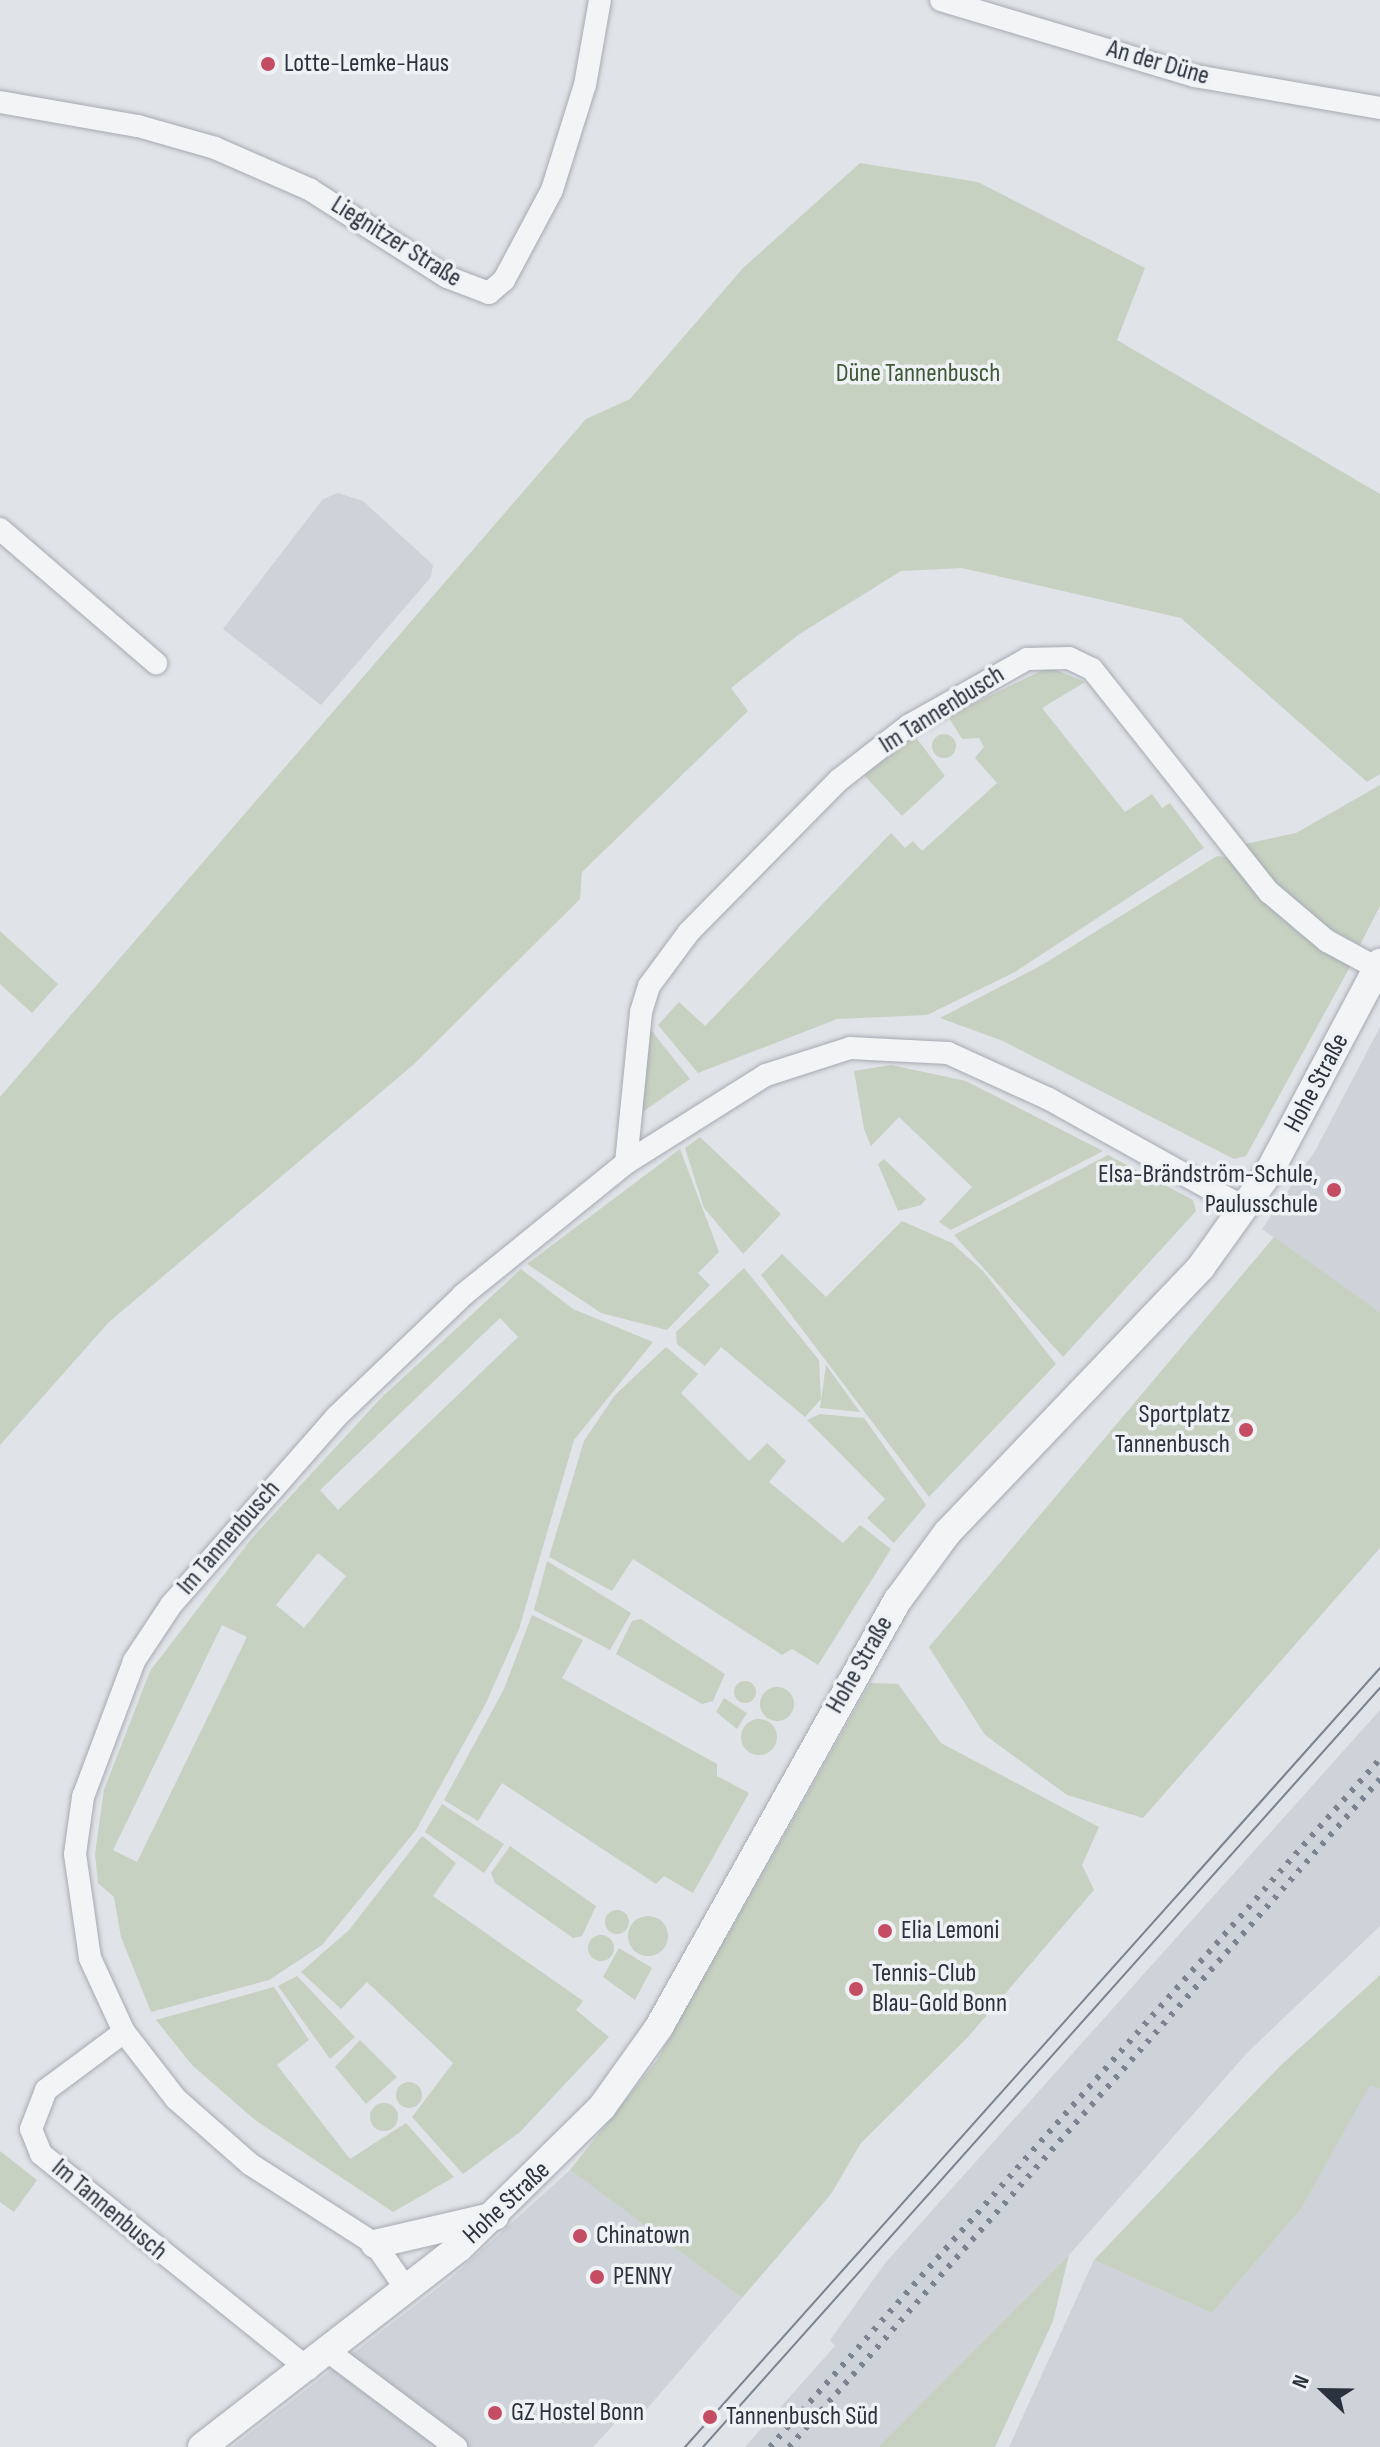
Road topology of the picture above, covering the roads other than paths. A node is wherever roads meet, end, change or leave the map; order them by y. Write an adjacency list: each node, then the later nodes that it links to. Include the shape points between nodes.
1 (600, 0): 3 (street, Liegnitzer Straße, via 585,85 552,190 504,280 489,293 447,277 309,189 215,148 138,126)
2 (941, 0): 4 (street, An der Düne, via 1195,76)
3 (0, 102)
4 (1380, 108)
5 (0, 529): 6 (street)
6 (156, 663)
7 (1379, 966): 8 (street, Im Tannenbusch, via 1327,941 1269,892 1092,669 1069,658 1027,659 908,726 839,780 689,932 649,986 641,1012); 9 (street, Hohe Straße)
8 (626, 1163): 9 (street, Im Tannenbusch, via 766,1075 882,1045 948,1053 979,1066); 10 (street, Im Tannenbusch, via 397,1355 235,1529 134,1661 88,1775 75,1854 90,1958)
9 (1245, 1208): 11 (street, Hohe Straße, via 1201,1267 924,1563 872,1640 631,2071)
10 (124, 2032): 12 (street, Im Tannenbusch, via 215,2137); 14 (street, Im Tannenbusch, via 40,2098 31,2129 41,2154)
11 (496, 2216): 12 (street); 13 (street, Hohe Straße)
12 (375, 2244): 13 (street, Im Tannenbusch)
13 (407, 2290): 14 (street, Hohe Straße)
14 (318, 2360): 15 (street, Hohe Straße); 16 (street)
15 (202, 2447)
16 (456, 2447)

